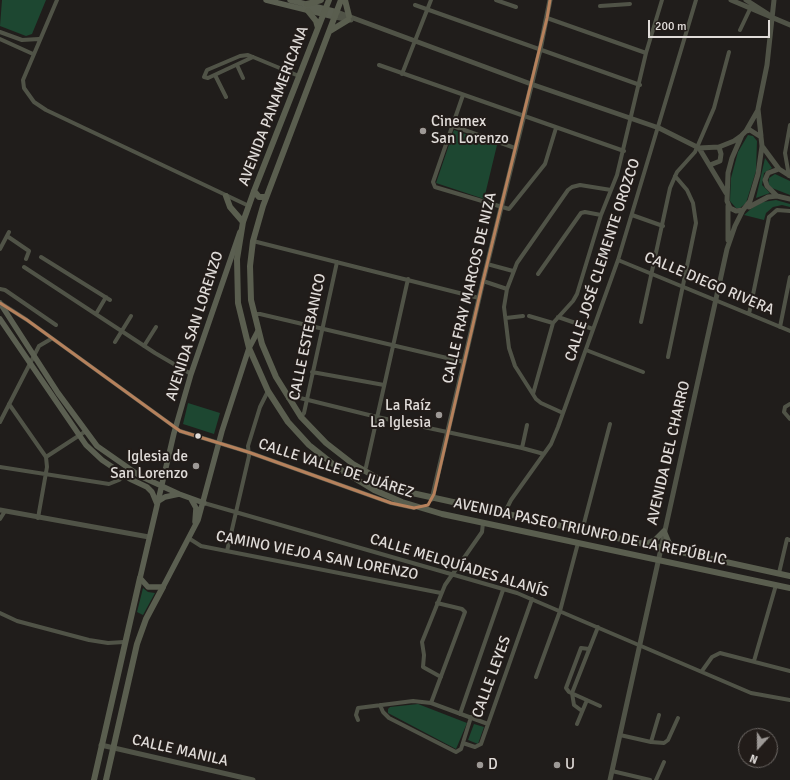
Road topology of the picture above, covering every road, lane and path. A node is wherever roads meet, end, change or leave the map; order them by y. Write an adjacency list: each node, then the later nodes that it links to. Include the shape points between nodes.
1 (57, 0): 37 (street)
2 (266, 0): 22 (main road)
3 (290, 0): 22 (main road)
4 (321, 0): 22 (main road)
5 (329, 0): 26 (main road, AVENIDA PANAMERICANA)
6 (341, 0): 27 (main road, AVENIDA PANAMERICANA)
7 (345, 0): 29 (main road)
8 (431, 0): 25 (street)
9 (496, 0): 23 (street)
10 (550, 0): 30 (street, CALLE FRAY MARCOS DE NIZA)
11 (609, 0): 20 (street)
12 (662, 0): 41 (street)
13 (696, 0): 60 (street, CALLE JOSÉ CLEMENTE OROZCO)
14 (731, 0): 24 (street)
15 (746, 0): 28 (street)
16 (774, 0): 28 (street)
17 (623, 2): 18 (street); 20 (street)
18 (630, 4)
19 (415, 5): 25 (street)
20 (609, 5): 21 (street)
21 (600, 6)
22 (307, 7): 26 (main road); 32 (main road)
23 (516, 8)
24 (750, 9): 28 (street); 33 (street)
25 (427, 10): 38 (street); 39 (street)
26 (324, 12): 27 (main road); 32 (main road, AVENIDA PANAMERICANA)
27 (336, 15): 29 (street); 35 (main road, AVENIDA PANAMERICANA)
28 (772, 17): 31 (street); 54 (street, via 767,65)
29 (348, 18): 35 (main road); 38 (street)
30 (547, 18): 39 (street, CALLE FRAY MARCOS DE NIZA); 41 (street)
31 (790, 25)
32 (318, 28): 48 (main road, AVENIDA PANAMERICANA)
33 (740, 30)
34 (0, 32): 37 (street, via 22,40)
35 (329, 32): 77 (main road, AVENIDA PANAMERICANA)
36 (0, 39): 42 (street)
37 (39, 40): 42 (street)
38 (415, 42): 46 (street); 50 (street)
39 (540, 50): 50 (street, CALLE FRAY MARCOS DE NIZA); 51 (street)
40 (729, 52): 64 (street, via 717,100)
41 (646, 53): 51 (street)
42 (33, 54): 75 (street, via 24,77 24,88 34,102)
43 (253, 57): 44 (street); 47 (street, via 244,55 207,70 204,76 208,78); 48 (street)
44 (237, 65): 47 (street); 49 (street)
45 (379, 65): 46 (street)
46 (402, 74): 52 (street)
47 (215, 75): 53 (street)
48 (299, 76): 73 (main road, AVENIDA PANAMERICANA)
49 (243, 78)
50 (531, 84): 55 (street, CALLE FRAY MARCOS DE NIZA); 56 (street)
51 (640, 84): 56 (street)
52 (463, 95): 55 (street); 58 (street)
53 (226, 97)
54 (758, 109): 61 (street); 62 (street)
55 (523, 116): 59 (street); 66 (street, CALLE FRAY MARCOS DE NIZA)
56 (631, 118): 60 (street); 67 (street)
57 (790, 125): 71 (street, via 785,153)
58 (453, 126): 66 (street); 81 (street, via 433,182 435,187)
59 (556, 128): 67 (street); 81 (street, via 542,168 511,208)
60 (659, 128): 64 (street); 85 (street, CALLE JOSÉ CLEMENTE OROZCO)
61 (744, 133): 62 (street, via 753,131); 65 (street, via 734,141); 74 (street, via 731,162)
62 (761, 136): 63 (street, AVENIDA DEL CHARRO)
63 (762, 146): 69 (street); 82 (street, AVENIDA DEL CHARRO, via 757,182)
64 (698, 147): 65 (street); 68 (street); 70 (street)
65 (719, 147): 68 (street, via 720,161)
66 (515, 148): 81 (street, CALLE FRAY MARCOS DE NIZA)
67 (624, 151): 72 (street)
68 (710, 165): 74 (street)
69 (779, 169): 71 (street); 76 (street, via 768,173 765,180)
70 (675, 176): 87 (street); 105 (street, via 688,190 696,212)
71 (790, 176)
72 (611, 190): 84 (street); 99 (street, via 580,185 568,190)
73 (254, 191): 77 (main road, via 259,197); 79 (main road, AVENIDA PANAMERICANA)
74 (726, 193): 80 (street, AVENIDA DEL CHARRO)
75 (226, 196): 79 (street); 86 (main road, via 230,207)
76 (777, 196): 78 (street); 82 (street, via 759,200)
77 (266, 197): 90 (main road, AVENIDA PANAMERICANA)
78 (790, 199)
79 (249, 206): 86 (main road, AVENIDA PANAMERICANA)
80 (728, 206): 82 (street, via 734,210); 92 (street, AVENIDA DEL CHARRO)
81 (500, 207): 97 (street, CALLE FRAY MARCOS DE NIZA)
82 (745, 209): 92 (street, AVENIDA DEL CHARRO, via 732,232)
83 (790, 211): 113 (street, via 780,209 769,217)
84 (601, 215): 101 (street, via 581,213); 117 (street, via 577,294 569,307)
85 (632, 215): 87 (street); 95 (street, CALLE JOSÉ CLEMENTE OROZCO)
86 (243, 222): 134 (main road, AVENIDA PASEO TRIUNFO DE LA REPÚBLIC, via 237,258 237,288 240,315); 142 (main road, AVENIDA SAN LORENZO)
87 (662, 226): 100 (street)
88 (9, 232): 89 (street)
89 (7, 236): 91 (street); 94 (street, via 30,250)
90 (253, 241): 96 (street); 112 (main road, AVENIDA PANAMERICANA, via 250,286)
91 (0, 248)
92 (727, 249): 109 (street, AVENIDA DEL CHARRO)
93 (41, 257): 111 (street, via 108,298)
94 (26, 259)
95 (618, 260): 100 (street, CALLE DIEGO RIVERA); 126 (street, CALLE JOSÉ CLEMENTE OROZCO)
96 (336, 262): 103 (street); 125 (street, CALLE ESTEBANICO)
97 (487, 264): 99 (street); 104 (street, CALLE FRAY MARCOS DE NIZA)
98 (24, 267): 111 (street)
99 (513, 271): 107 (street)
100 (652, 272): 105 (street, CALLE DIEGO RIVERA); 120 (street)
101 (538, 274)
102 (790, 277): 124 (street)
103 (408, 279): 108 (street); 133 (street)
104 (483, 281): 107 (street); 108 (street, CALLE FRAY MARCOS DE NIZA)
105 (684, 286): 109 (street, CALLE DIEGO RIVERA); 137 (street)
106 (0, 289): 122 (street)
107 (507, 289): 118 (street, via 504,307)
108 (479, 298): 138 (street, CALLE FRAY MARCOS DE NIZA)
109 (716, 301): 113 (street, CALLE DIEGO RIVERA); 187 (street, AVENIDA DEL CHARRO)
110 (0, 303): 130 (street, CALLE VALLE DE JUÁREZ); 136 (main road)
111 (96, 314): 127 (street)
112 (254, 314): 125 (street); 128 (main road, AVENIDA PANAMERICANA)
113 (748, 314): 124 (street, CALLE DIEGO RIVERA)
114 (131, 316): 127 (street)
115 (523, 316): 118 (street)
116 (529, 316): 121 (street)
117 (558, 317): 121 (street); 126 (street)
118 (506, 318): 145 (street, via 511,357)
119 (0, 319): 139 (main road)
120 (641, 322)
121 (553, 323): 145 (street)
122 (56, 325)
123 (156, 327): 132 (street)
124 (780, 327): 129 (street, CALLE DIEGO RIVERA)
125 (321, 329): 133 (street); 140 (street, CALLE ESTEBANICO)
126 (593, 329): 135 (street, CALLE JOSÉ CLEMENTE OROZCO)
127 (122, 331): 131 (street); 132 (street)
128 (258, 331): 134 (main road); 146 (main road, AVENIDA PANAMERICANA)
129 (790, 331)
130 (51, 339): 136 (street, via 39,346); 157 (street, CALLE VALLE DE JUÁREZ)
131 (115, 342)
132 (144, 346): 142 (street)
133 (393, 346): 138 (street); 143 (street)
134 (249, 348): 144 (main road, AVENIDA PASEO TRIUNFO DE LA REPÚBLIC); 161 (main road)
135 (586, 350): 141 (street); 150 (street, CALLE JOSÉ CLEMENTE OROZCO)
136 (34, 357): 139 (street); 158 (main road)
137 (668, 357)
138 (464, 362): 159 (street, CALLE FRAY MARCOS DE NIZA)
139 (30, 365): 148 (street); 160 (main road)
140 (312, 372): 143 (street); 147 (street, CALLE ESTEBANICO)
141 (643, 372)
142 (191, 374): 157 (main road, AVENIDA SAN LORENZO)
143 (384, 385): 152 (street)
144 (268, 391): 163 (street, via 253,427); 178 (main road, AVENIDA PASEO TRIUNFO DE LA REPÚBLIC, via 288,422 326,460 374,490)
145 (533, 394): 150 (street, via 541,403)
146 (287, 398): 147 (street, via 292,396); 151 (main road, AVENIDA PANAMERICANA)
147 (306, 400): 151 (street, CALLE ESTEBANICO); 152 (street)
148 (9, 404): 154 (street); 165 (street)
149 (790, 404): 153 (street, via 785,407 784,413)
150 (563, 412): 164 (street, CALLE JOSÉ CLEMENTE OROZCO, via 554,438)
151 (301, 417): 168 (main road, AVENIDA PANAMERICANA, via 326,443)
152 (377, 417): 159 (street); 168 (street)
153 (790, 419)
154 (0, 422)
155 (610, 424): 186 (street)
156 (527, 425): 162 (street)
157 (175, 428): 161 (street, CALLE VALLE DE JUÁREZ); 171 (main road, AVENIDA SAN LORENZO)
158 (86, 431): 160 (street); 167 (main road, via 97,446)
159 (449, 432): 162 (street); 174 (street, CALLE FRAY MARCOS DE NIZA)
160 (78, 435): 165 (street); 170 (main road, via 91,451)
161 (219, 444): 163 (street, CALLE VALLE DE JUÁREZ); 177 (main road)
162 (522, 448): 164 (street)
163 (248, 452): 178 (street, CALLE VALLE DE JUÁREZ, via 391,502); 180 (street)
164 (544, 454): 182 (street, CALLE JOSÉ CLEMENTE OROZCO)
165 (46, 456): 169 (street)
166 (0, 467): 169 (street)
167 (130, 470): 170 (street); 171 (main road)
168 (363, 471): 174 (main road, AVENIDA PANAMERICANA, via 400,489)
169 (46, 474): 170 (street, via 109,484); 183 (street)
170 (125, 475): 176 (main road, via 152,492)
171 (161, 486): 172 (main road); 176 (main road, AVENIDA SAN LORENZO)
172 (179, 494): 173 (main road); 176 (main road, via 165,497)
173 (191, 499): 177 (main road); 188 (main road, via 196,508)
174 (432, 499): 175 (main road, AVENIDA PANAMERICANA); 178 (main road, via 428,505)
175 (448, 502): 181 (main road, via 441,505); 182 (main road, AVENIDA PANAMERICANA)
176 (157, 503): 189 (main road, AVENIDA SAN LORENZO)
177 (204, 503): 180 (street, CALLE MELQUÍADES ALANÍS); 188 (main road)
178 (420, 508): 181 (main road, AVENIDA PASEO TRIUNFO DE LA REPÚBLIC)
179 (3, 511): 183 (street); 184 (street)
180 (236, 512): 195 (street); 199 (street, CALLE MELQUÍADES ALANÍS)
181 (442, 514): 185 (main road, AVENIDA PASEO TRIUNFO DE LA REPÚBLIC)
182 (504, 514): 186 (main road, AVENIDA PANAMERICANA)
183 (38, 518): 189 (street)
184 (0, 519)
185 (483, 522): 192 (main road, AVENIDA PASEO TRIUNFO DE LA REPÚBLIC); 199 (street, via 482,532)
186 (582, 531): 193 (main road, AVENIDA PANAMERICANA)
187 (664, 531): 193 (main road, via 656,540); 194 (street, AVENIDA DEL CHARRO); 196 (main road, via 669,543)
188 (193, 533): 190 (main road)
189 (149, 537): 201 (main road, AVENIDA SAN LORENZO)
190 (190, 539): 195 (street, CAMINO VIEJO A SAN LORENZO, via 201,546); 203 (main road)
191 (790, 540): 198 (street, via 787,539)
192 (578, 544): 197 (main road, AVENIDA PASEO TRIUNFO DE LA REPÚBLIC); 209 (street)
193 (645, 544): 194 (main road, AVENIDA PANAMERICANA)
194 (661, 548): 196 (main road, AVENIDA PANAMERICANA); 197 (street, AVENIDA DEL CHARRO)
195 (227, 551): 206 (street, CAMINO VIEJO A SAN LORENZO)
196 (679, 552): 198 (main road, AVENIDA PANAMERICANA)
197 (658, 561): 202 (main road, AVENIDA PASEO TRIUNFO DE LA REPÚBLIC); 213 (street, AVENIDA DEL CHARRO)
198 (779, 573): 200 (main road, AVENIDA PANAMERICANA)
199 (451, 574): 205 (street, CALLE MELQUÍADES ALANÍS); 206 (street)
200 (790, 576)
201 (140, 578): 203 (main road, via 148,587); 212 (main road)
202 (776, 585): 204 (main road, AVENIDA PASEO TRIUNFO DE LA REPÚBLIC); 215 (street)
203 (163, 587): 238 (main road, via 143,627)
204 (790, 588)
205 (503, 590): 207 (street, CALLE MELQUÍADES ALANÍS); 227 (street)
206 (441, 593): 208 (street)
207 (532, 599): 209 (street, CALLE MELQUÍADES ALANÍS); 232 (street, CALLE LEYES)
208 (438, 603): 218 (street, via 421,646 424,667); 218 (street, via 465,612)
209 (560, 611): 211 (street, CALLE MELQUÍADES ALANÍS); 219 (street)
210 (0, 613): 212 (street, via 17,621 89,640)
211 (598, 627): 213 (street, CALLE MELQUÍADES ALANÍS); 214 (street)
212 (124, 642): 237 (main road)
213 (640, 644): 216 (street, CALLE MELQUÍADES ALANÍS); 234 (street, AVENIDA DEL CHARRO)
214 (590, 648): 220 (street); 220 (street, via 582,647 578,656 566,686)
215 (754, 661): 216 (street, via 720,653 712,657); 217 (street)
216 (702, 671): 222 (street, CALLE MELQUÍADES ALANÍS, via 759,695)
217 (790, 671)
218 (441, 677): 223 (street)
219 (536, 677)
220 (572, 693): 221 (street); 226 (street, via 574,705)
221 (587, 700): 225 (street); 226 (street)
222 (790, 700)
223 (431, 703): 224 (street, via 413,701); 227 (street)
224 (380, 705): 231 (street, via 358,708); 236 (street, via 389,718 453,752 459,752)
225 (600, 706)
226 (582, 712): 233 (street)
227 (460, 714): 229 (street)
228 (659, 715): 235 (street)
229 (471, 718): 232 (street); 236 (street)
230 (678, 718): 235 (street, via 666,742)
231 (358, 720)
232 (488, 724): 236 (street, CALLE LEYES, via 479,746)
233 (577, 724)
234 (620, 735): 235 (street); 240 (street, AVENIDA DEL CHARRO)
235 (651, 742)
236 (463, 743)
237 (101, 746): 238 (street, CALLE MANILA); 241 (main road)
238 (112, 748): 242 (main road); 243 (street, CALLE MANILA)
239 (664, 762): 246 (street)
240 (612, 771): 244 (street, AVENIDA DEL CHARRO); 245 (street)
241 (94, 780)
242 (106, 780)
243 (253, 780)
244 (610, 780)
245 (650, 780)
246 (656, 780)

